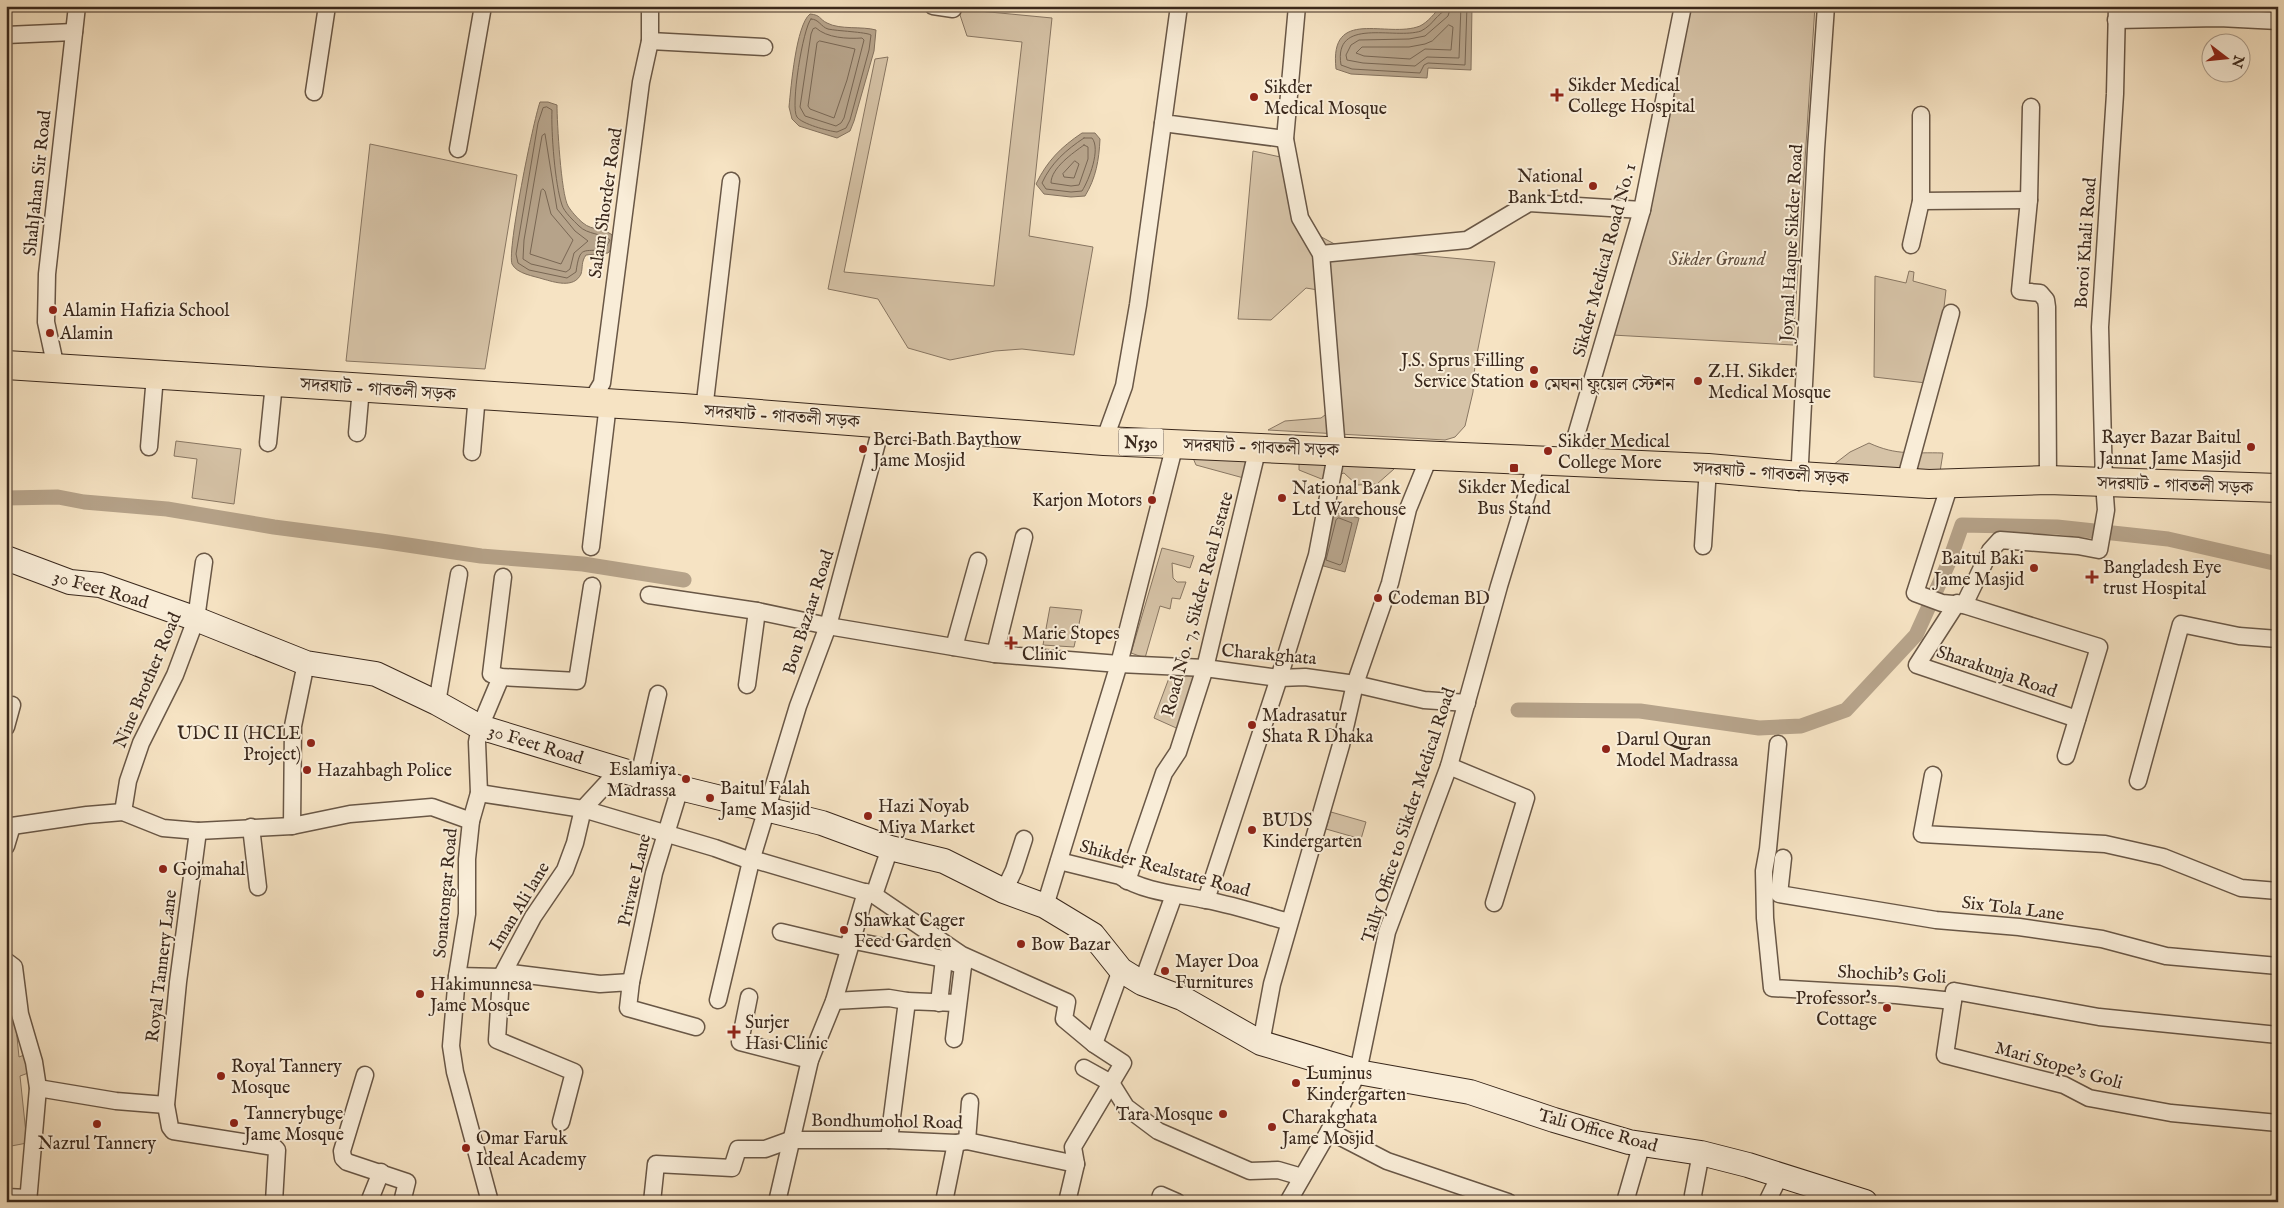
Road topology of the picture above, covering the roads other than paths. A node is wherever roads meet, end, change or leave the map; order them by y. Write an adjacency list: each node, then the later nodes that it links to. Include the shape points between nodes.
1 (77, 6): 14 (street, ShahJahan Sir Road)
2 (327, 6): 18 (street)
3 (483, 6): 23 (street)
4 (650, 6): 16 (street, Salam Shorder Road)
5 (933, 6): 6 (street, via 954,10)
6 (954, 6)
7 (1179, 6): 21 (street)
8 (1297, 6): 22 (street)
9 (1683, 6): 27 (street, Sikder Medical Road No. 1)
10 (1826, 6): 52 (street, Joynal Haque Sikder Road)
11 (2219, 12): 12 (street); 13 (street)
12 (2117, 13): 54 (street, Boroi Khali Road, via 2100,327)
13 (2278, 21)
14 (74, 32): 15 (street); 32 (street, ShahJahan Sir Road, via 47,274 46,322)
15 (6, 35)
16 (650, 41): 17 (street); 37 (street, Salam Shorder Road)
17 (764, 47)
18 (314, 92)
19 (2031, 107): 26 (street)
20 (1921, 115): 25 (street)
21 (1163, 123): 22 (street); 41 (street, via 1124,386)
22 (1285, 139): 29 (street, via 1300,218)
23 (458, 149)
24 (731, 181): 38 (street)
25 (1921, 200): 26 (street); 28 (street)
26 (2029, 200): 53 (street, via 2020,291 2040,293 2046,300)
27 (1642, 210): 29 (street, via 1529,202 1467,240); 50 (street, Sikder Medical Road No. 1)
28 (1911, 245)
29 (1321, 254): 46 (street)
30 (1951, 313): 55 (street)
31 (6, 365): 32 (highway, সদরঘাট - গাবতলী সড়ক / N530)
32 (56, 368): 33 (highway, সদরঘাট - গাবতলী সড়ক / N530)
33 (155, 376): 34 (highway, সদরঘাট - গাবতলী সড়ক / N530); 45 (street)
34 (274, 383): 35 (highway, সদরঘাট - গাবতলী সড়ক / N530); 42 (street)
35 (361, 388): 36 (highway, সদরঘাট - গাবতলী সড়ক / N530); 40 (street)
36 (477, 396): 37 (highway, সদরঘাট - গাবতলী সড়ক / N530); 47 (street)
37 (599, 403): 38 (highway, সদরঘাট - গাবতলী সড়ক / N530); 60 (street)
38 (704, 410): 39 (highway, সদরঘাট - গাবতলী সড়ক / N530)
39 (882, 424): 41 (highway, সদরঘাট - গাবতলী সড়ক / N530); 71 (street, Bou Bazaar Road)
40 (358, 432)
41 (1104, 441): 43 (highway, সদরঘাট - গাবতলী সড়ক / N530)
42 (268, 443)
43 (1175, 444): 44 (highway, সদরঘাট - গাবতলী সড়ক / N530); 76 (street)
44 (1258, 446): 46 (highway, সদরঘাট - গাবতলী সড়ক / N530); 77 (street, Road No. 7, Sikder Real Estate)
45 (149, 447)
46 (1338, 450): 48 (highway, সদরঘাট - গাবতলী সড়ক / N530); 79 (street, via 1317,554)
47 (472, 452)
48 (1430, 455): 49 (highway, সদরঘাট - গাবতলী সড়ক / N530); 80 (street, via 1408,509 1390,582)
49 (1538, 461): 50 (highway, সদরঘাট - গাবতলী সড়ক / N530); 84 (street, Tally Office to Sikder Medical Road)
50 (1568, 463): 51 (highway, সদরঘাট - গাবতলী সড়ক / N530)
51 (1708, 468): 52 (highway, সদরঘাট - গাবতলী সড়ক / N530); 59 (street)
52 (1799, 479): 55 (highway, সদরঘাট - গাবতলী সড়ক / N530)
53 (2048, 480): 54 (highway, সদরঘাট - গাবতলী সড়ক / N530); 56 (highway, সদরঘাট - গাবতলী সড়ক / N530)
54 (2104, 483): 57 (highway, সদরঘাট - গাবতলী সড়ক / N530); 68 (street, Boroi Khali Road, via 2106,510 2099,550 2000,540)
55 (1905, 484): 56 (highway, সদরঘাট - গাবতলী সড়ক / N530)
56 (1950, 484): 68 (street, via 1915,593)
57 (2278, 488)
58 (1024, 537): 74 (street)
59 (1703, 546)
60 (591, 547)
61 (6, 558): 70 (street, 30 Feet Road, via 70,582 100,585)
62 (978, 561): 73 (street)
63 (204, 562): 70 (street, Nine Brother Road)
64 (459, 574): 83 (street)
65 (503, 577): 78 (street, via 491,674)
66 (592, 586): 78 (street, via 577,681)
67 (649, 595): 69 (street, Charakghata)
68 (1954, 604): 86 (street, via 2100,648); 86 (street, Sharakunja Road, via 1917,665)
69 (757, 611): 71 (street, Charakghata); 81 (street)
70 (196, 619): 75 (street, 30 Feet Road); 99 (street, Nine Brother Road, via 175,675 138,753 128,781)
71 (828, 626): 73 (street, Charakghata); 98 (street, Bou Bazaar Road, via 798,706)
72 (2278, 639): 94 (street, via 2239,636 2181,624)
73 (954, 647): 74 (street, Charakghata)
74 (994, 654): 76 (street, Charakghata)
75 (306, 663): 83 (street, 30 Feet Road, via 376,674); 102 (street, via 293,726)
76 (1119, 664): 77 (street, Charakghata); 111 (street)
77 (1205, 668): 79 (street, Charakghata); 112 (street, Road No. 7, Sikder Real Estate, via 1178,752 1164,773)
78 (501, 677): 87 (street, Sonatongar Road)
79 (1280, 678): 80 (street, Charakghata, via 1305,677); 118 (street)
80 (1355, 684): 84 (street, Charakghata, via 1424,700); 121 (street, via 1341,745)
81 (747, 686)
82 (658, 694): 92 (street)
83 (437, 703): 87 (street, 30 Feet Road)
84 (1467, 703): 91 (street, Tally Office to Sikder Medical Road)
85 (12, 705): 88 (street)
86 (2078, 719): 90 (street)
87 (480, 727): 92 (street, 30 Feet Road); 96 (street, Sonatongar Road, via 477,742)
88 (6, 728)
89 (1778, 744): 136 (street, Shochib's Goli, via 1764,871 1772,988)
90 (2066, 756)
91 (1449, 766): 119 (street, via 1526,798); 147 (street, Tally Office to Sikder Medical Road, via 1387,932)
92 (629, 772): 95 (street, 30 Feet Road); 97 (street)
93 (1933, 775): 115 (street, via 1922,834 2105,844 2163,857 2241,888)
94 (2138, 781)
95 (680, 788): 98 (street, 30 Feet Road); 105 (street, Private Lane)
96 (479, 793): 97 (street); 100 (street, Sonatongar Road)
97 (583, 809): 105 (street); 130 (street, Iman Ali lane, via 565,870 533,917)
98 (766, 810): 108 (street, 30 Feet Road, via 822,824); 110 (street, Bou Bazaar Road)
99 (123, 812): 101 (street); 104 (street, via 163,828)
100 (471, 821): 102 (street, via 432,806 350,814); 129 (street, Sonatongar Road, via 467,914)
101 (9, 822): 107 (street)
102 (292, 826): 103 (street)
103 (251, 827): 104 (street); 113 (street)
104 (198, 831): 152 (street, Royal Tannery Lane)
105 (665, 833): 110 (street); 131 (street, Private Lane)
106 (1024, 839): 114 (street)
107 (6, 846)
108 (890, 848): 114 (street, 30 Feet Road, via 944,861); 116 (street)
109 (1783, 858): 127 (street, Six Tola Lane, via 1779,894 1936,920 2102,939 2166,956)
110 (751, 860): 116 (street); 134 (street, Bou Bazaar Road)
111 (1059, 861): 112 (street, Shikder Realstate Road, via 1120,876); 120 (street)
112 (1127, 881): 117 (street, Shikder Realstate Road)
113 (258, 887)
114 (1004, 891): 120 (street, 30 Feet Road)
115 (2278, 891)
116 (870, 894): 123 (street); 125 (street)
117 (1174, 895): 118 (street, Shikder Realstate Road); 132 (street)
118 (1206, 900): 121 (street, Shikder Realstate Road)
119 (1494, 903)
120 (1045, 906): 128 (street, 30 Feet Road, via 1093,934)
121 (1289, 922): 143 (street, via 1272,984)
122 (781, 932): 123 (street)
123 (849, 944): 124 (street); 135 (street)
124 (944, 959): 125 (street); 138 (street)
125 (963, 960): 139 (street); 144 (street, via 1067,1002 1064,1019)
126 (6, 961): 150 (street, via 14,967 20,1014)
127 (2278, 966)
128 (1121, 970): 132 (street, Tali Office Road); 144 (street)
129 (457, 976): 130 (street); 171 (street, Sonatongar Road, via 451,1046)
130 (501, 977): 131 (street, via 511,973 600,984); 153 (street, Iman Ali lane, via 497,1040 574,1072)
131 (631, 982): 140 (street, Private Lane, via 628,1008)
132 (1142, 983): 143 (street, Tali Office Road, via 1182,998)
133 (749, 998): 145 (street, via 740,1042)
134 (718, 1000)
135 (834, 1001): 137 (street, via 889,998); 145 (street)
136 (1952, 1001): 141 (street, Shochib's Goli, via 1954,991 2099,1017); 154 (street, Mari Stope's Goli, via 1945,1055 2064,1085 2089,1098 2172,1113)
137 (913, 1002): 138 (street); 157 (street)
138 (939, 1003): 139 (street)
139 (957, 1003): 142 (street)
140 (696, 1027)
141 (2278, 1035)
142 (954, 1039)
143 (1261, 1043): 147 (street, Tali Office Road)
144 (1094, 1044): 149 (street, via 1123,1063)
145 (810, 1060): 156 (street)
146 (1084, 1068): 149 (street)
147 (1358, 1072): 155 (street, Tally Office to Sikder Medical Road); 159 (street, Tali Office Road, via 1470,1092 1554,1120)
148 (364, 1075): 162 (street, via 342,1151 343,1158)
149 (1111, 1082): 161 (street, via 1073,1147); 164 (street, via 1126,1107 1158,1131 1250,1170 1278,1170)
150 (38, 1088): 152 (street, via 116,1101); 166 (street)
151 (970, 1102): 158 (street)
152 (166, 1105): 168 (street, Royal Tannery Lane, via 173,1131 264,1145 277,1150)
153 (561, 1122)
154 (2278, 1123)
155 (1329, 1131): 164 (street, Tally Office to Sikder Medical Road); 179 (street, via 1387,1161)
156 (790, 1140): 157 (street, Bondhumohol Road); 172 (street, Bondhumohol Road, via 765,1150 738,1149 732,1168 656,1164); 173 (street)
157 (890, 1140): 158 (street, Bondhumohol Road)
158 (961, 1142): 161 (street, Bondhumohol Road); 174 (street)
159 (1642, 1143): 160 (street, Tali Office Road); 180 (street)
160 (1701, 1153): 163 (street, Tali Office Road); 181 (street, via 1693,1195)
161 (1076, 1164): 175 (street)
162 (381, 1172): 169 (street); 170 (street, via 406,1182)
163 (1780, 1175): 167 (street, Tali Office Road); 182 (street)
164 (1302, 1177): 178 (street, Tally Office to Sikder Medical Road)
165 (6, 1197): 166 (street)
166 (28, 1200)
167 (1861, 1201)
168 (274, 1202)
169 (369, 1202)
170 (402, 1202)
171 (490, 1202)
172 (652, 1202)
173 (777, 1202)
174 (944, 1202)
175 (1068, 1202)
176 (1159, 1202): 177 (street, via 1161,1195)
177 (1177, 1202)
178 (1288, 1202)
179 (1508, 1202)
180 (1625, 1202)
181 (1695, 1202)
182 (1767, 1202)

